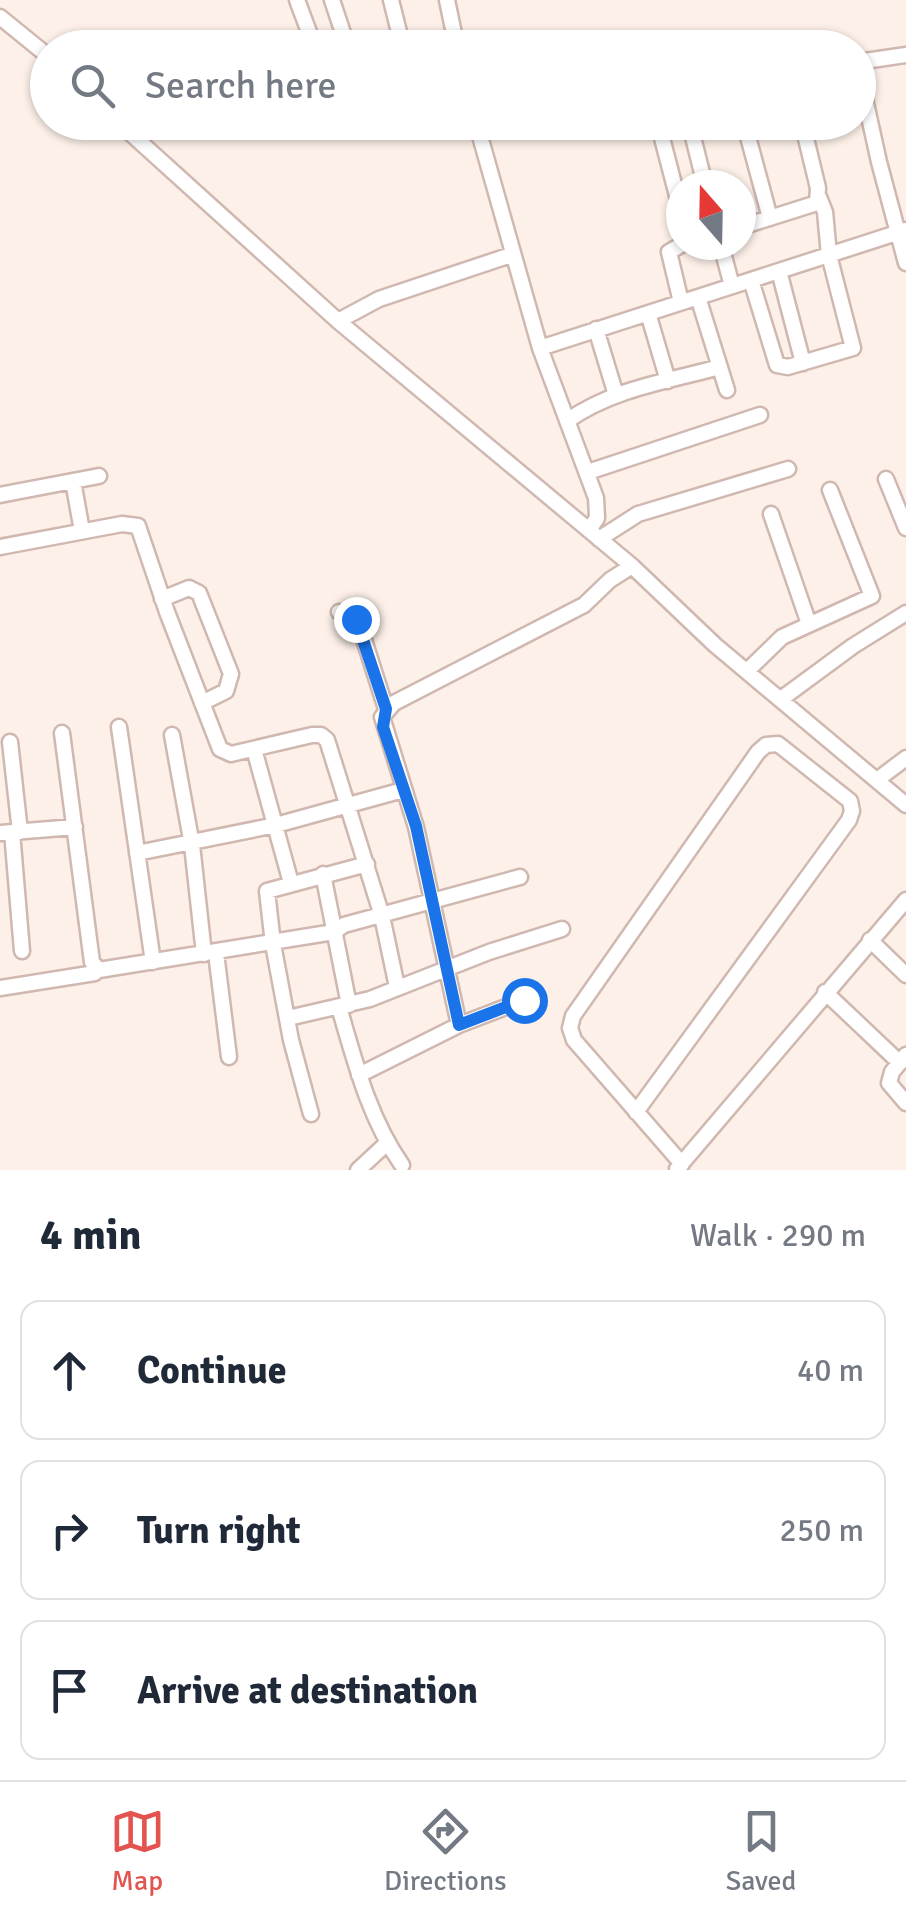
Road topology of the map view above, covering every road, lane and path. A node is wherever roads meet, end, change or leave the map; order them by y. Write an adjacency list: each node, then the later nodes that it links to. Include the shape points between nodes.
1 (4, 0): 6 (street)
2 (298, 0): 7 (street)
3 (332, 0): 8 (street)
4 (391, 0): 9 (street)
5 (447, 0): 10 (street)
6 (0, 14): 11 (street)
7 (309, 30)
8 (342, 30)
9 (397, 30)
10 (453, 30)
11 (30, 40)
12 (906, 55): 13 (street)
13 (876, 61)
14 (876, 133): 26 (street)
15 (138, 140): 38 (street)
16 (481, 140): 28 (street)
17 (663, 140): 21 (street)
18 (694, 140): 22 (street)
19 (749, 140): 24 (street)
20 (806, 140): 23 (street)
21 (670, 170)
22 (702, 170)
23 (819, 196): 24 (street, via 811,206); 27 (street)
24 (770, 218): 25 (street)
25 (756, 222)
26 (902, 232): 27 (street); 31 (street)
27 (829, 255): 32 (street); 41 (street, via 854,343 850,350)
28 (511, 256): 38 (street, via 379,300); 40 (street)
29 (671, 260): 36 (street)
30 (726, 260): 34 (street)
31 (906, 263)
32 (779, 271): 33 (street); 41 (street)
33 (751, 280): 34 (street); 41 (street, via 777,365)
34 (732, 286): 35 (street)
35 (698, 297): 36 (street); 42 (street)
36 (681, 302): 37 (street)
37 (648, 312): 39 (street); 43 (street)
38 (338, 321): 58 (street)
39 (596, 329): 40 (street); 45 (street)
40 (540, 348): 47 (street)
41 (803, 363)
42 (720, 368): 43 (street); 44 (street)
43 (668, 381): 45 (street)
44 (727, 390)
45 (616, 394): 47 (street)
46 (760, 415): 49 (street)
47 (567, 420): 49 (street)
48 (788, 469): 58 (street)
49 (588, 472): 58 (street, via 598,508)
50 (99, 476): 52 (street)
51 (886, 479): 56 (street)
52 (73, 481): 54 (street); 57 (street)
53 (830, 490): 64 (street, via 872,596)
54 (0, 495)
55 (771, 514): 64 (street)
56 (906, 528)
57 (82, 531): 59 (street); 61 (street, via 138,526)
58 (594, 534): 60 (street)
59 (0, 546)
60 (632, 566): 65 (street); 68 (street, via 584,605)
61 (162, 599): 67 (street); 67 (street, via 196,589 225,658 229,688)
62 (340, 612): 68 (street, via 360,627)
63 (906, 614): 66 (street)
64 (810, 624): 65 (street, via 782,637)
65 (747, 670): 66 (street)
66 (781, 699): 75 (street)
67 (202, 703): 73 (street, via 224,753)
68 (386, 709): 76 (street, via 383,727)
69 (119, 727): 83 (street)
70 (62, 733): 80 (street)
71 (172, 735): 82 (street)
72 (10, 742): 81 (street)
73 (254, 749): 78 (street, via 321,735); 79 (street)
74 (906, 758): 75 (street)
75 (877, 780): 77 (street)
76 (403, 790): 78 (street); 88 (street)
77 (906, 805)
78 (346, 808): 79 (street); 84 (street)
79 (276, 826): 82 (street); 87 (street)
80 (75, 827): 81 (street); 97 (street, via 95,968)
81 (10, 832): 95 (street)
82 (192, 845): 83 (street); 96 (street)
83 (138, 853): 97 (street)
84 (368, 864): 85 (street); 90 (street)
85 (322, 874): 87 (street); 92 (street)
86 (520, 877): 88 (street)
87 (291, 883): 94 (street, via 267,891)
88 (432, 900): 90 (street); 98 (street)
89 (904, 906): 93 (street)
90 (382, 916): 92 (street); 101 (street)
91 (562, 929): 98 (street)
92 (334, 932): 94 (street); 105 (street)
93 (870, 940): 100 (street); 103 (street)
94 (272, 944): 96 (street); 106 (street)
95 (22, 951)
96 (210, 953): 97 (street); 108 (street)
97 (154, 962)
98 (445, 969): 101 (street); 107 (street)
99 (95, 972): 102 (street)
100 (906, 975)
101 (397, 987): 105 (street)
102 (0, 988)
103 (826, 992): 109 (street); 116 (street)
104 (524, 1000): 107 (street)
105 (344, 1006): 106 (street); 110 (street)
106 (288, 1018): 113 (street)
107 (459, 1025): 110 (street)
108 (229, 1057)
109 (903, 1059): 111 (street, via 889,1083)
110 (359, 1074): 114 (street)
111 (906, 1103)
112 (636, 1112): 112 (street, via 849,820 850,801 778,744 758,752 573,1016 574,1040); 116 (street)
113 (310, 1114)
114 (387, 1143): 115 (street); 117 (street)
115 (402, 1165)
116 (679, 1167)
117 (358, 1170)

